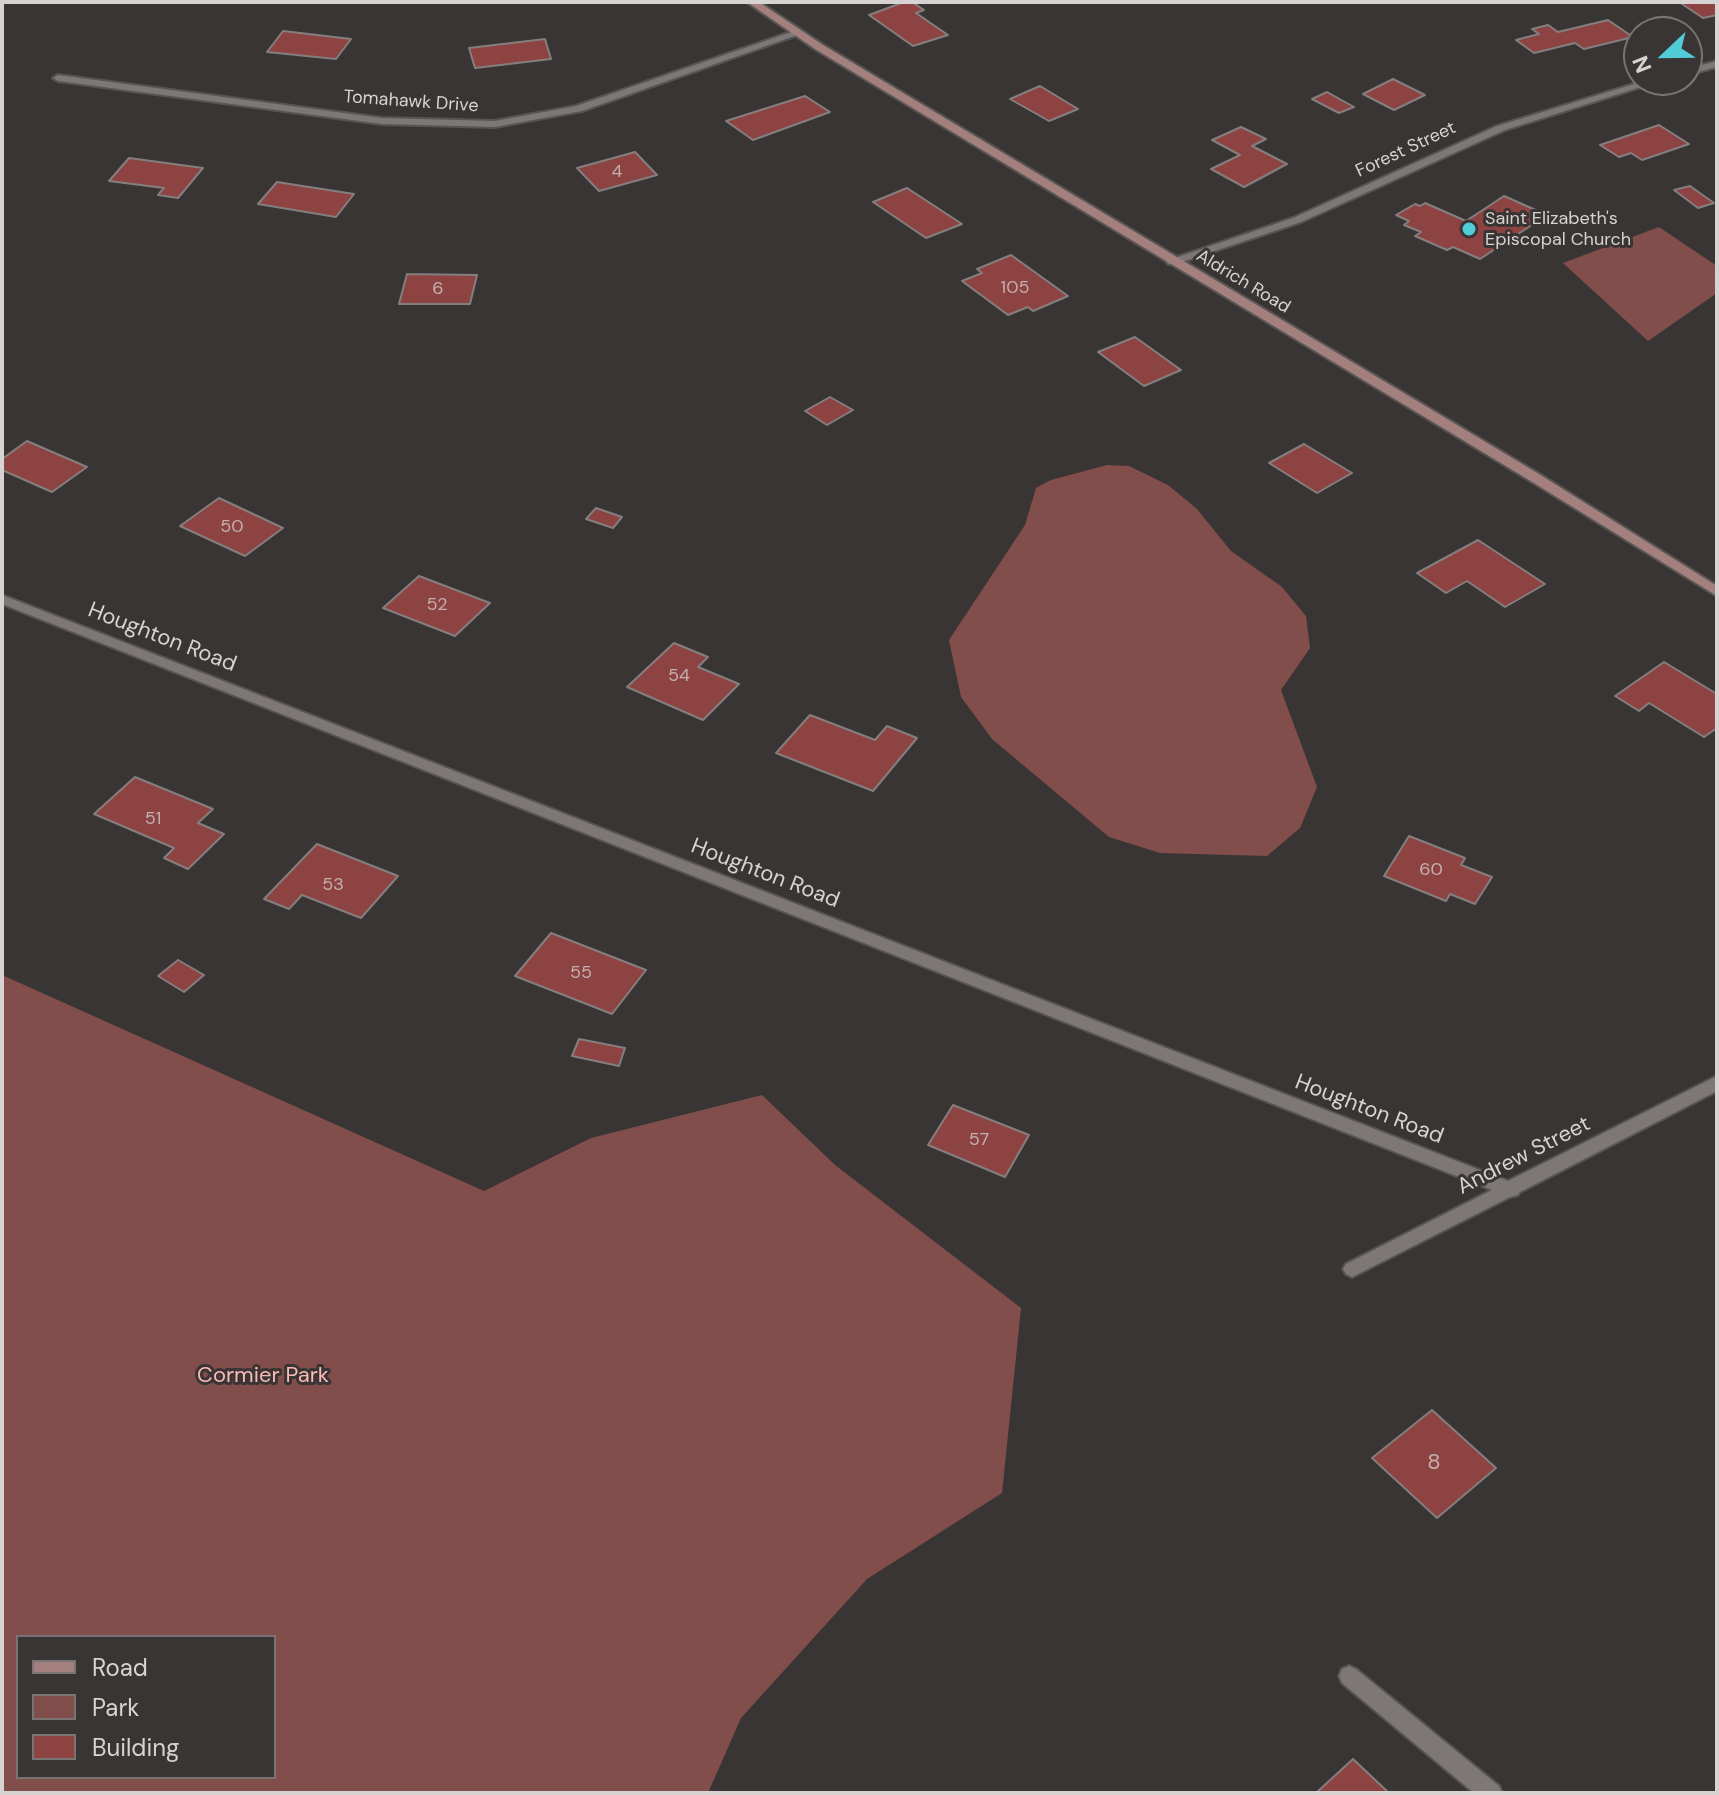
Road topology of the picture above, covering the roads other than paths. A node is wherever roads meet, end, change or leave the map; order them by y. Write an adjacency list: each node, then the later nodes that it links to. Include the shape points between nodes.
1 (752, 2): 2 (street, Aldrich Road)
2 (798, 33): 3 (street, Tomahawk Drive, via 578,109 495,124 382,121); 5 (street, Aldrich Road)
3 (58, 78)
4 (1623, 91): 5 (street, Forest Street, via 1501,128 1297,220)
5 (1172, 261): 6 (street, Aldrich Road)
6 (1717, 592)
7 (2, 599): 9 (street, Houghton Road)
8 (1717, 1083): 9 (street, Andrew Street)
9 (1512, 1190): 10 (street, Andrew Street)
10 (1352, 1269)
11 (1349, 1676): 12 (street)
12 (1491, 1793)

